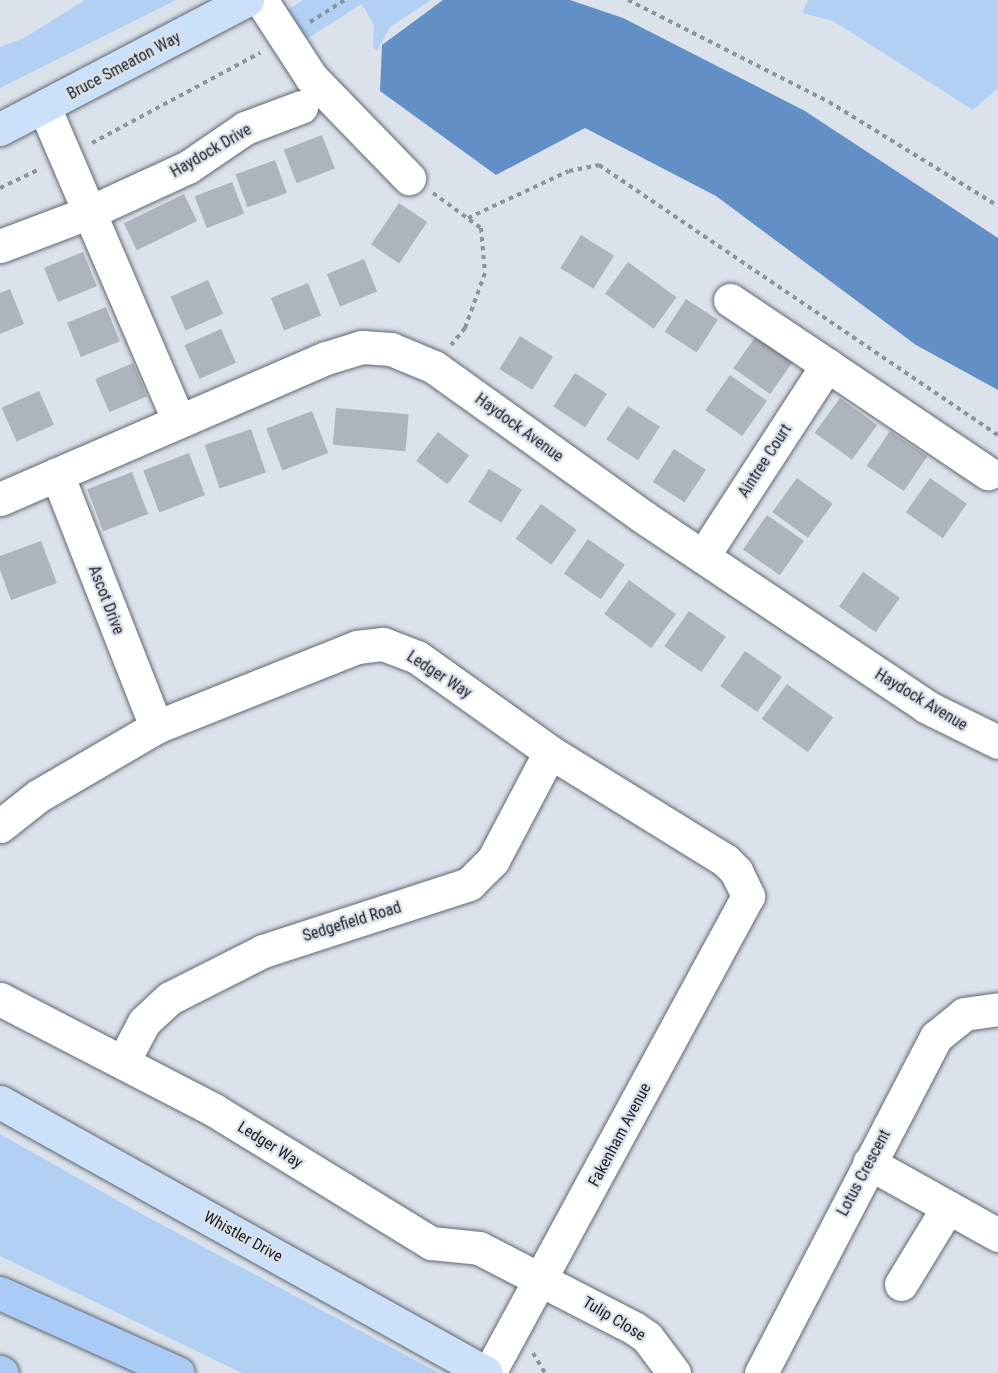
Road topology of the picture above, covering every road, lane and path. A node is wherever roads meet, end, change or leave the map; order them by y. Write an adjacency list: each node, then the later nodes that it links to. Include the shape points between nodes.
1 (247, 0): 6 (main road, Bruce Smeaton Way)
2 (261, 0): 9 (street, via 311,77)
3 (628, 0): 11 (path, via 829,102)
4 (227, 72): 8 (path)
5 (301, 107): 12 (street, Haydock Drive, via 245,128 188,167)
6 (45, 109): 7 (main road, Bruce Smeaton Way); 8 (street)
7 (0, 129)
8 (66, 157): 10 (path); 12 (street)
9 (409, 178): 16 (path, via 481,228 485,273 465,328)
10 (0, 189)
11 (998, 206)
12 (90, 212): 13 (street, Haydock Drive); 17 (street)
13 (0, 246)
14 (730, 300): 15 (street)
15 (827, 365): 18 (street); 21 (street, Aintree Court)
16 (434, 367): 17 (street, Haydock Avenue, via 391,349 362,347); 21 (street, Haydock Avenue)
17 (178, 419): 19 (street, Haydock Avenue)
18 (988, 473)
19 (57, 474): 20 (street, Haydock Avenue); 22 (street, Ascot Drive)
20 (0, 499)
21 (703, 556): 23 (street, Haydock Avenue, via 927,707)
22 (156, 727): 24 (street, Ledger Way, via 357,646 383,644 417,657); 25 (street, Ledger Way, via 38,796)
23 (998, 742)
24 (550, 752): 26 (street, Ledger Way, via 725,860 744,882); 29 (street, Sedgefield Road, via 493,860 469,884 263,951 170,998 144,1022)
25 (0, 826)
26 (748, 896): 34 (street, Fakenham Avenue)
27 (0, 999): 29 (street, Ledger Way)
28 (998, 1009): 31 (street, Lotus Crescent, via 964,1014 936,1037)
29 (123, 1062): 34 (street, Ledger Way, via 214,1110 431,1244 478,1248)
30 (0, 1102): 39 (main road, Whistler Drive)
31 (869, 1164): 32 (street); 42 (street, Lotus Crescent)
32 (948, 1207): 33 (street); 35 (street)
33 (998, 1235)
34 (543, 1279): 39 (street, Fakenham Avenue); 41 (street, Tulip Close, via 647,1337)
35 (901, 1284)
36 (0, 1293): 38 (highway)
37 (531, 1349): 40 (path)
38 (178, 1373)
39 (487, 1373)
40 (544, 1373)
41 (674, 1373)
42 (761, 1373)

